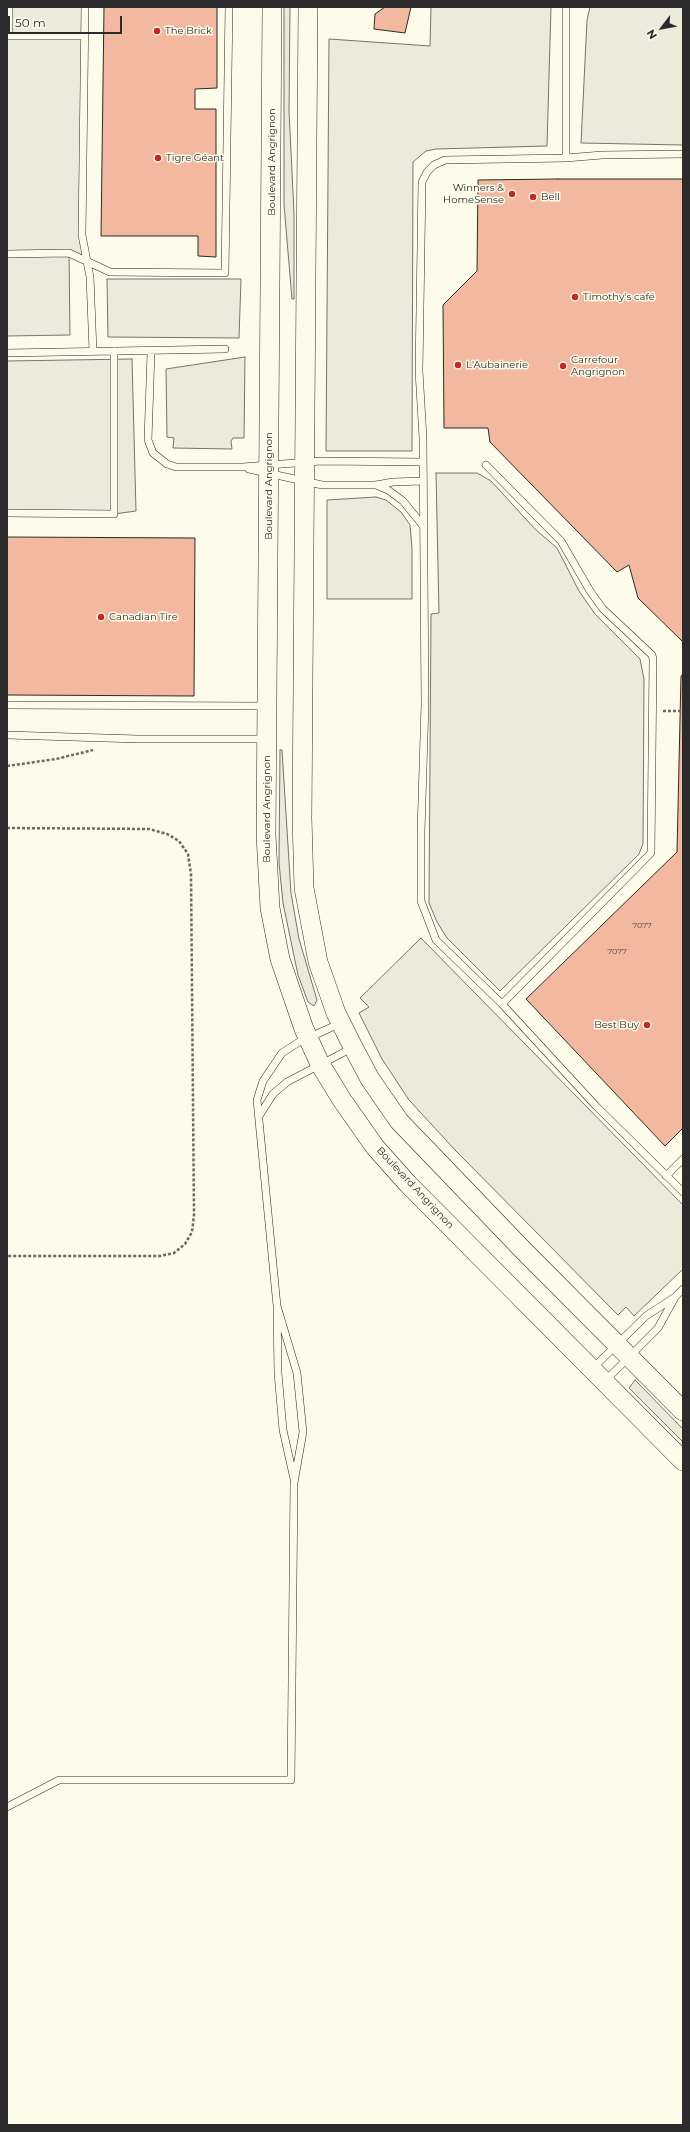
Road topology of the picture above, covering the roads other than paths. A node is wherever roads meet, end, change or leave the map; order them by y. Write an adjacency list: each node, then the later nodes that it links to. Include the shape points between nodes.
1 (9, 7): 7 (lane)
2 (85, 7): 8 (lane)
3 (229, 7): 12 (lane, via 225,273 110,272)
4 (272, 7): 21 (main road, Boulevard Angrignon)
5 (308, 7): 18 (main road)
6 (568, 9): 10 (lane)
7 (8, 36): 8 (lane)
8 (85, 36): 12 (lane, via 82,234)
9 (683, 154): 10 (lane)
10 (566, 158): 19 (lane, via 445,160 434,165 422,182 419,371)
11 (7, 254): 12 (lane, via 69,253)
12 (86, 260): 14 (lane, via 90,278)
13 (225, 349): 16 (lane)
14 (93, 351): 15 (lane); 17 (lane)
15 (114, 351): 16 (lane); 25 (lane, via 114,514)
16 (151, 352): 21 (lane, via 148,440 153,454 176,467)
17 (7, 353)
18 (305, 462): 19 (lane); 21 (lane); 23 (main road)
19 (423, 462): 22 (lane)
20 (486, 464): 31 (lane, via 562,541 599,603 652,655 653,659 651,853)
21 (269, 469): 23 (lane); 28 (main road, Boulevard Angrignon)
22 (423, 481): 24 (lane); 26 (lane)
23 (305, 482): 24 (lane, via 322,485); 32 (main road, via 303,867 314,945)
24 (376, 485): 26 (lane, via 403,501)
25 (7, 513)
26 (424, 527): 31 (lane, via 425,704 421,901 436,940)
27 (7, 705): 28 (lane)
28 (267, 706): 30 (main road, Boulevard Angrignon)
29 (7, 735): 30 (lane)
30 (266, 740): 33 (main road, Boulevard Angrignon, via 266,858 270,908 280,959)
31 (502, 1004): 38 (lane, via 596,1106)
32 (341, 1023): 33 (lane); 34 (main road)
33 (308, 1038): 35 (main road, Boulevard Angrignon); 36 (lane, via 282,1053 263,1081 257,1100)
34 (353, 1048): 35 (lane); 43 (main road, via 381,1096 406,1130)
35 (320, 1064): 36 (lane, via 279,1088); 44 (main road, Boulevard Angrignon, via 352,1116 388,1162)
36 (259, 1116): 42 (lane)
37 (683, 1159): 38 (lane)
38 (666, 1176): 39 (lane)
39 (683, 1192)
40 (683, 1289): 41 (lane)
41 (675, 1297): 43 (lane, via 646,1316); 43 (lane, via 658,1328)
42 (277, 1306): 47 (lane, via 278,1373 283,1430); 47 (lane, via 297,1373 303,1432)
43 (623, 1351): 44 (lane); 44 (lane); 45 (main road)
44 (598, 1375): 46 (main road, Boulevard Angrignon)
45 (683, 1411)
46 (683, 1461)
47 (294, 1483): 48 (lane, via 291,1780 59,1780)
48 (7, 1807)

